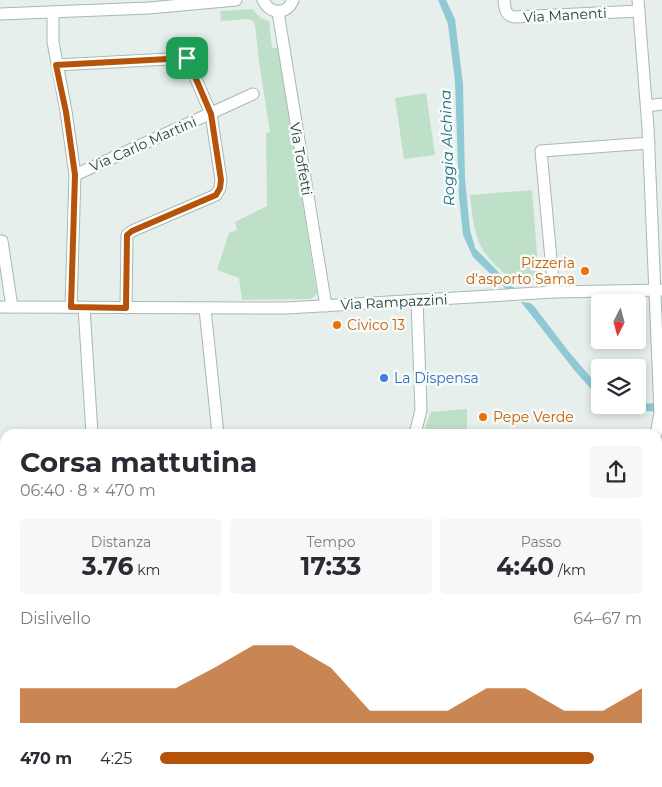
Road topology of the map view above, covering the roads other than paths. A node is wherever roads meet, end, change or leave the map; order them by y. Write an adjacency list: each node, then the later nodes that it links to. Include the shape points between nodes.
1 (236, 0): 5 (street)
2 (263, 0): 9 (street, via 269,9)
3 (293, 0): 9 (street, via 287,9)
4 (504, 0): 7 (street, Via Manenti, via 505,11 514,17)
5 (149, 4): 6 (street)
6 (86, 5): 8 (street)
7 (638, 5): 14 (street)
8 (53, 12): 10 (street); 11 (street, Via Carlo Martini)
9 (278, 12): 22 (street, Via Toffetti)
10 (0, 14)
11 (56, 65): 15 (street, Via Carlo Martini, via 187,58); 17 (street, Via Carlo Martini)
12 (253, 94): 15 (street, Via Carlo Martini)
13 (662, 104): 14 (street)
14 (647, 106): 16 (street)
15 (211, 114): 17 (street, Via Carlo Martini); 27 (street, via 220,188 216,195 127,235)
16 (649, 143): 19 (street); 20 (street, via 541,151)
17 (75, 175): 25 (street, Via Carlo Martini)
18 (2, 241): 24 (street)
19 (659, 290): 20 (street, Via Rampazzini); 32 (street)
20 (554, 292): 21 (street, Via Rampazzini)
21 (417, 300): 22 (street, Via Rampazzini); 31 (street, via 422,410)
22 (326, 306): 28 (street, Via Rampazzini)
23 (0, 307): 24 (street, Via Rampazzini)
24 (12, 307): 25 (street, Via Rampazzini)
25 (71, 307): 26 (street, Via Rampazzini)
26 (84, 307): 27 (street, Via Rampazzini); 29 (street)
27 (126, 308): 28 (street, Via Rampazzini)
28 (205, 308): 30 (street)
29 (92, 429)
30 (217, 429)
31 (416, 429)
32 (657, 429)

